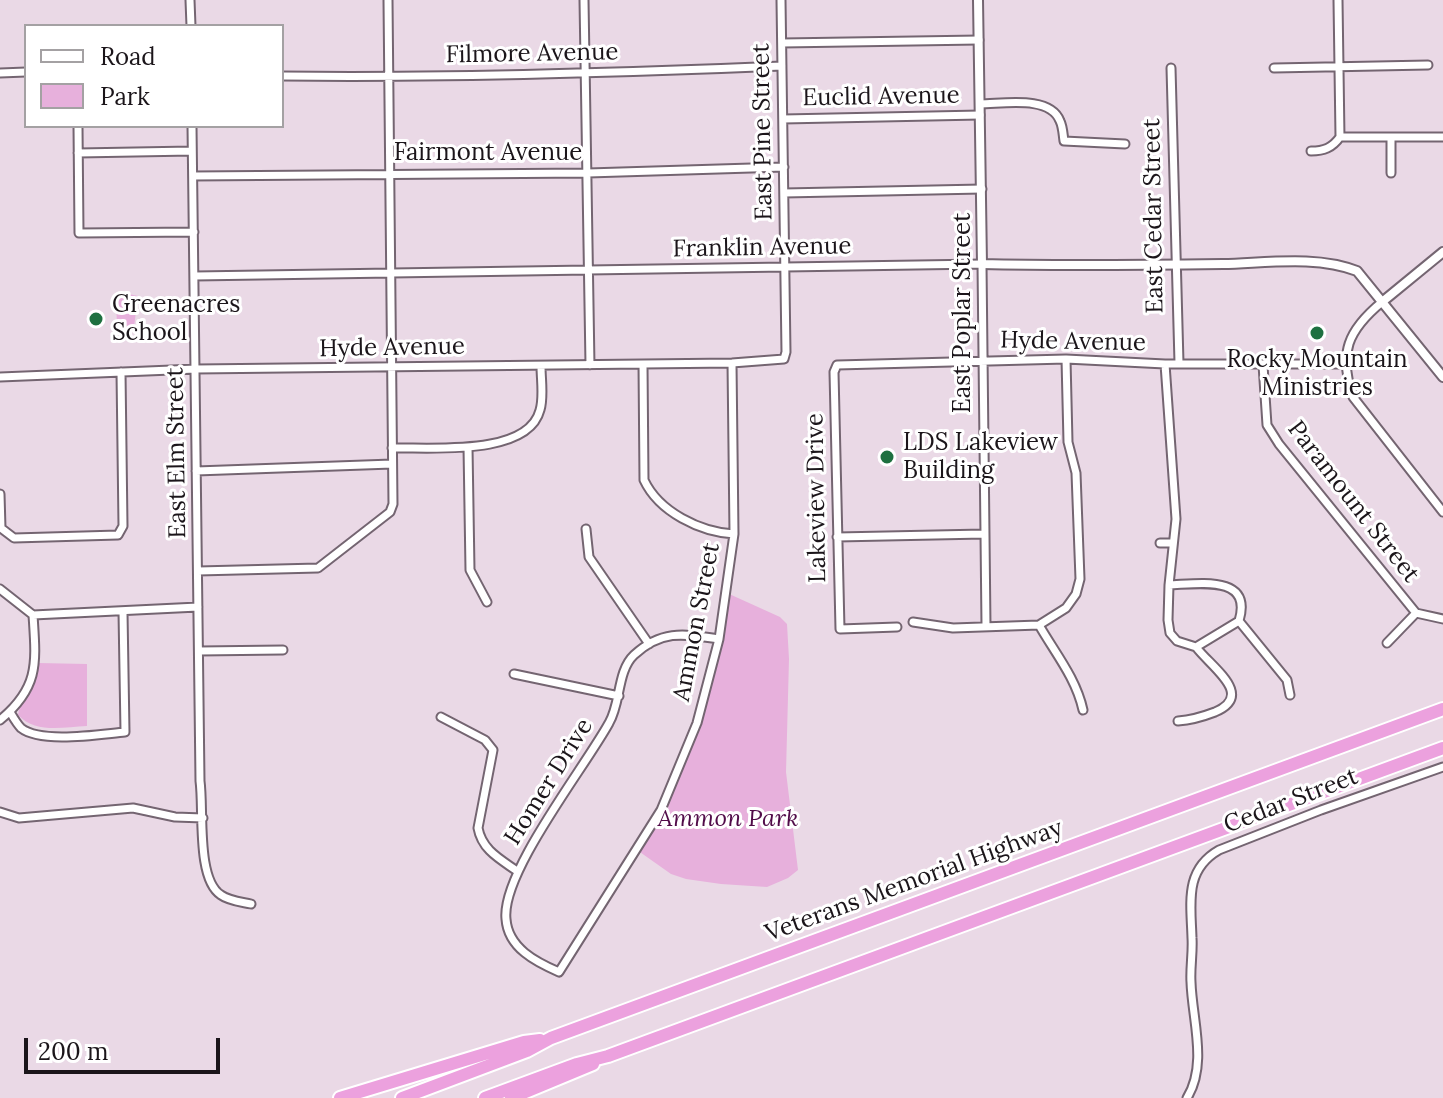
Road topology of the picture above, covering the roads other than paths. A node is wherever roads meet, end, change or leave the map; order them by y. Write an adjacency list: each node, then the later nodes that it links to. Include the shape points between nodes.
1 (190, 0): 7 (street)
2 (388, 0): 19 (street)
3 (584, 0): 17 (street)
4 (781, 0): 9 (street, East Pine Street)
5 (978, 0): 8 (street, East Poplar Street)
6 (1338, 0): 12 (street)
7 (191, 24)
8 (979, 40): 9 (street); 20 (street, East Poplar Street)
9 (782, 43): 11 (street, East Pine Street)
10 (1428, 65): 12 (street)
11 (782, 66): 17 (street, Filmore Avenue); 22 (street, East Pine Street)
12 (1339, 66): 14 (street); 25 (street)
13 (1171, 68): 41 (street, East Cedar Street)
14 (1274, 68)
15 (24, 72): 16 (street)
16 (0, 73)
17 (586, 74): 19 (street, Filmore Avenue); 34 (street)
18 (284, 76): 19 (street, Filmore Avenue)
19 (389, 77): 33 (street)
20 (980, 104): 21 (street, East Poplar Street); 28 (street, via 1035,104 1060,120 1064,141)
21 (980, 115): 22 (street, Euclid Avenue); 37 (street, East Poplar Street)
22 (783, 119): 32 (street, East Pine Street)
23 (78, 128): 31 (street)
24 (192, 128): 29 (street, East Elm Street)
25 (1340, 137): 27 (street); 30 (street, via 1334,146)
26 (1443, 137): 27 (street)
27 (1391, 138): 35 (street)
28 (1125, 144)
29 (192, 151): 31 (street); 36 (street, East Elm Street)
30 (1311, 151)
31 (78, 153): 39 (street, via 79,233)
32 (784, 167): 34 (street, Fairmont Avenue); 38 (street, East Pine Street)
33 (389, 173): 34 (street, Fairmont Avenue); 36 (street, Fairmont Avenue); 45 (street)
34 (588, 173): 44 (street)
35 (1391, 173)
36 (193, 176): 39 (street, East Elm Street)
37 (982, 189): 38 (street); 42 (street, East Poplar Street)
38 (784, 193): 43 (street, East Pine Street)
39 (194, 232): 46 (street, East Elm Street)
40 (1443, 252): 47 (street)
41 (1174, 263): 42 (street, Franklin Avenue); 47 (street, Franklin Avenue, via 1330,264 1357,271); 52 (street, East Cedar Street)
42 (982, 264): 43 (street, Franklin Avenue); 50 (street, East Poplar Street)
43 (785, 268): 44 (street, Franklin Avenue); 48 (street, East Pine Street)
44 (589, 270): 45 (street, Franklin Avenue); 56 (street)
45 (391, 273): 46 (street, Franklin Avenue); 60 (street)
46 (195, 276): 61 (street, East Elm Street)
47 (1382, 302): 55 (street, via 1362,318 1350,339); 64 (street)
48 (784, 359): 51 (street, Hyde Avenue)
49 (1066, 359): 50 (street, Hyde Avenue); 54 (street, Hyde Avenue); 88 (street, via 1080,579 1066,608)
50 (983, 360): 57 (street, Hyde Avenue); 73 (street, East Poplar Street)
51 (732, 363): 53 (street, Hyde Avenue); 72 (street, Ammon Street)
52 (1179, 363): 54 (street, Hyde Avenue); 58 (street, Hyde Avenue)
53 (643, 364): 56 (street, Hyde Avenue); 72 (street, via 644,480 649,491 690,522)
54 (1165, 364): 76 (street, via 1176,519)
55 (1347, 364): 58 (street, Hyde Avenue); 70 (street, via 1353,397)
56 (590, 365): 59 (street, Hyde Avenue)
57 (837, 365): 74 (street, Lakeview Drive)
58 (1263, 365): 83 (street, Paramount Street, via 1267,425)
59 (541, 366): 60 (street, Hyde Avenue); 65 (street, via 541,408 530,426 502,443)
60 (392, 368): 61 (street, Hyde Avenue); 66 (street)
61 (196, 369): 62 (street, Hyde Avenue); 68 (street, East Elm Street)
62 (121, 372): 63 (street, Hyde Avenue); 69 (street, via 123,526 118,535 14,538 1,528)
63 (0, 377)
64 (1443, 377)
65 (468, 447): 66 (street); 80 (street, via 470,570)
66 (392, 448): 67 (street)
67 (392, 464): 68 (street); 77 (street, via 390,512 318,568)
68 (196, 471): 77 (street, East Elm Street)
69 (0, 494)
70 (1443, 512)
71 (586, 529): 93 (street, via 589,557)
72 (734, 534): 91 (street, Ammon Street)
73 (984, 534): 74 (street); 89 (street, East Poplar Street)
74 (837, 537): 90 (street, Lakeview Drive, via 840,629)
75 (1160, 543): 76 (street)
76 (1173, 543): 78 (street)
77 (198, 571): 81 (street, East Elm Street)
78 (1169, 585): 86 (street, via 1232,588 1241,597); 94 (street, via 1170,633)
79 (0, 589): 84 (street)
80 (487, 602)
81 (198, 607): 82 (street); 96 (street, East Elm Street)
82 (123, 612): 84 (street); 102 (street, via 125,732 35,734 22,728)
83 (1416, 613): 85 (street); 92 (street)
84 (33, 615): 102 (street, via 35,673)
85 (1443, 619)
86 (1239, 621): 94 (street); 98 (street, via 1287,680)
87 (913, 622): 89 (street)
88 (1039, 625): 89 (street); 101 (street, via 1069,673)
89 (986, 626)
90 (897, 627)
91 (719, 639): 93 (street, via 671,633); 112 (street, Ammon Street, via 697,723 661,810)
92 (1387, 643)
93 (649, 644): 99 (street, Homer Drive, via 632,656)
94 (1196, 647): 105 (street, via 1229,684 1232,700 1193,720)
95 (283, 650): 96 (street)
96 (199, 651): 109 (street, East Elm Street)
97 (514, 674): 99 (street)
98 (1290, 695)
99 (619, 696): 110 (street, Homer Drive, via 611,720)
100 (1443, 709): 113 (highway, Veterans Memorial Highway)
101 (1083, 710)
102 (10, 712): 104 (street)
103 (441, 717): 110 (street, via 485,740 493,750 480,841)
104 (0, 720)
105 (1178, 721)
106 (1443, 748): 114 (highway)
107 (1443, 767): 119 (street, Cedar Street, via 1205,858 1191,893 1197,1063)
108 (0, 812): 109 (street, via 19,818 133,808)
109 (203, 818): 111 (street, East Elm Street, via 210,883 222,896)
110 (517, 871): 112 (street, Homer Drive, via 506,899 505,921 514,942 559,972)
111 (251, 904)
112 (572, 952)
113 (551, 1038): 115 (highway); 116 (highway, Veterans Memorial Highway)
114 (608, 1056): 117 (highway); 118 (highway)
115 (340, 1098)
116 (402, 1098)
117 (485, 1098)
118 (511, 1098)
119 (1187, 1098)

